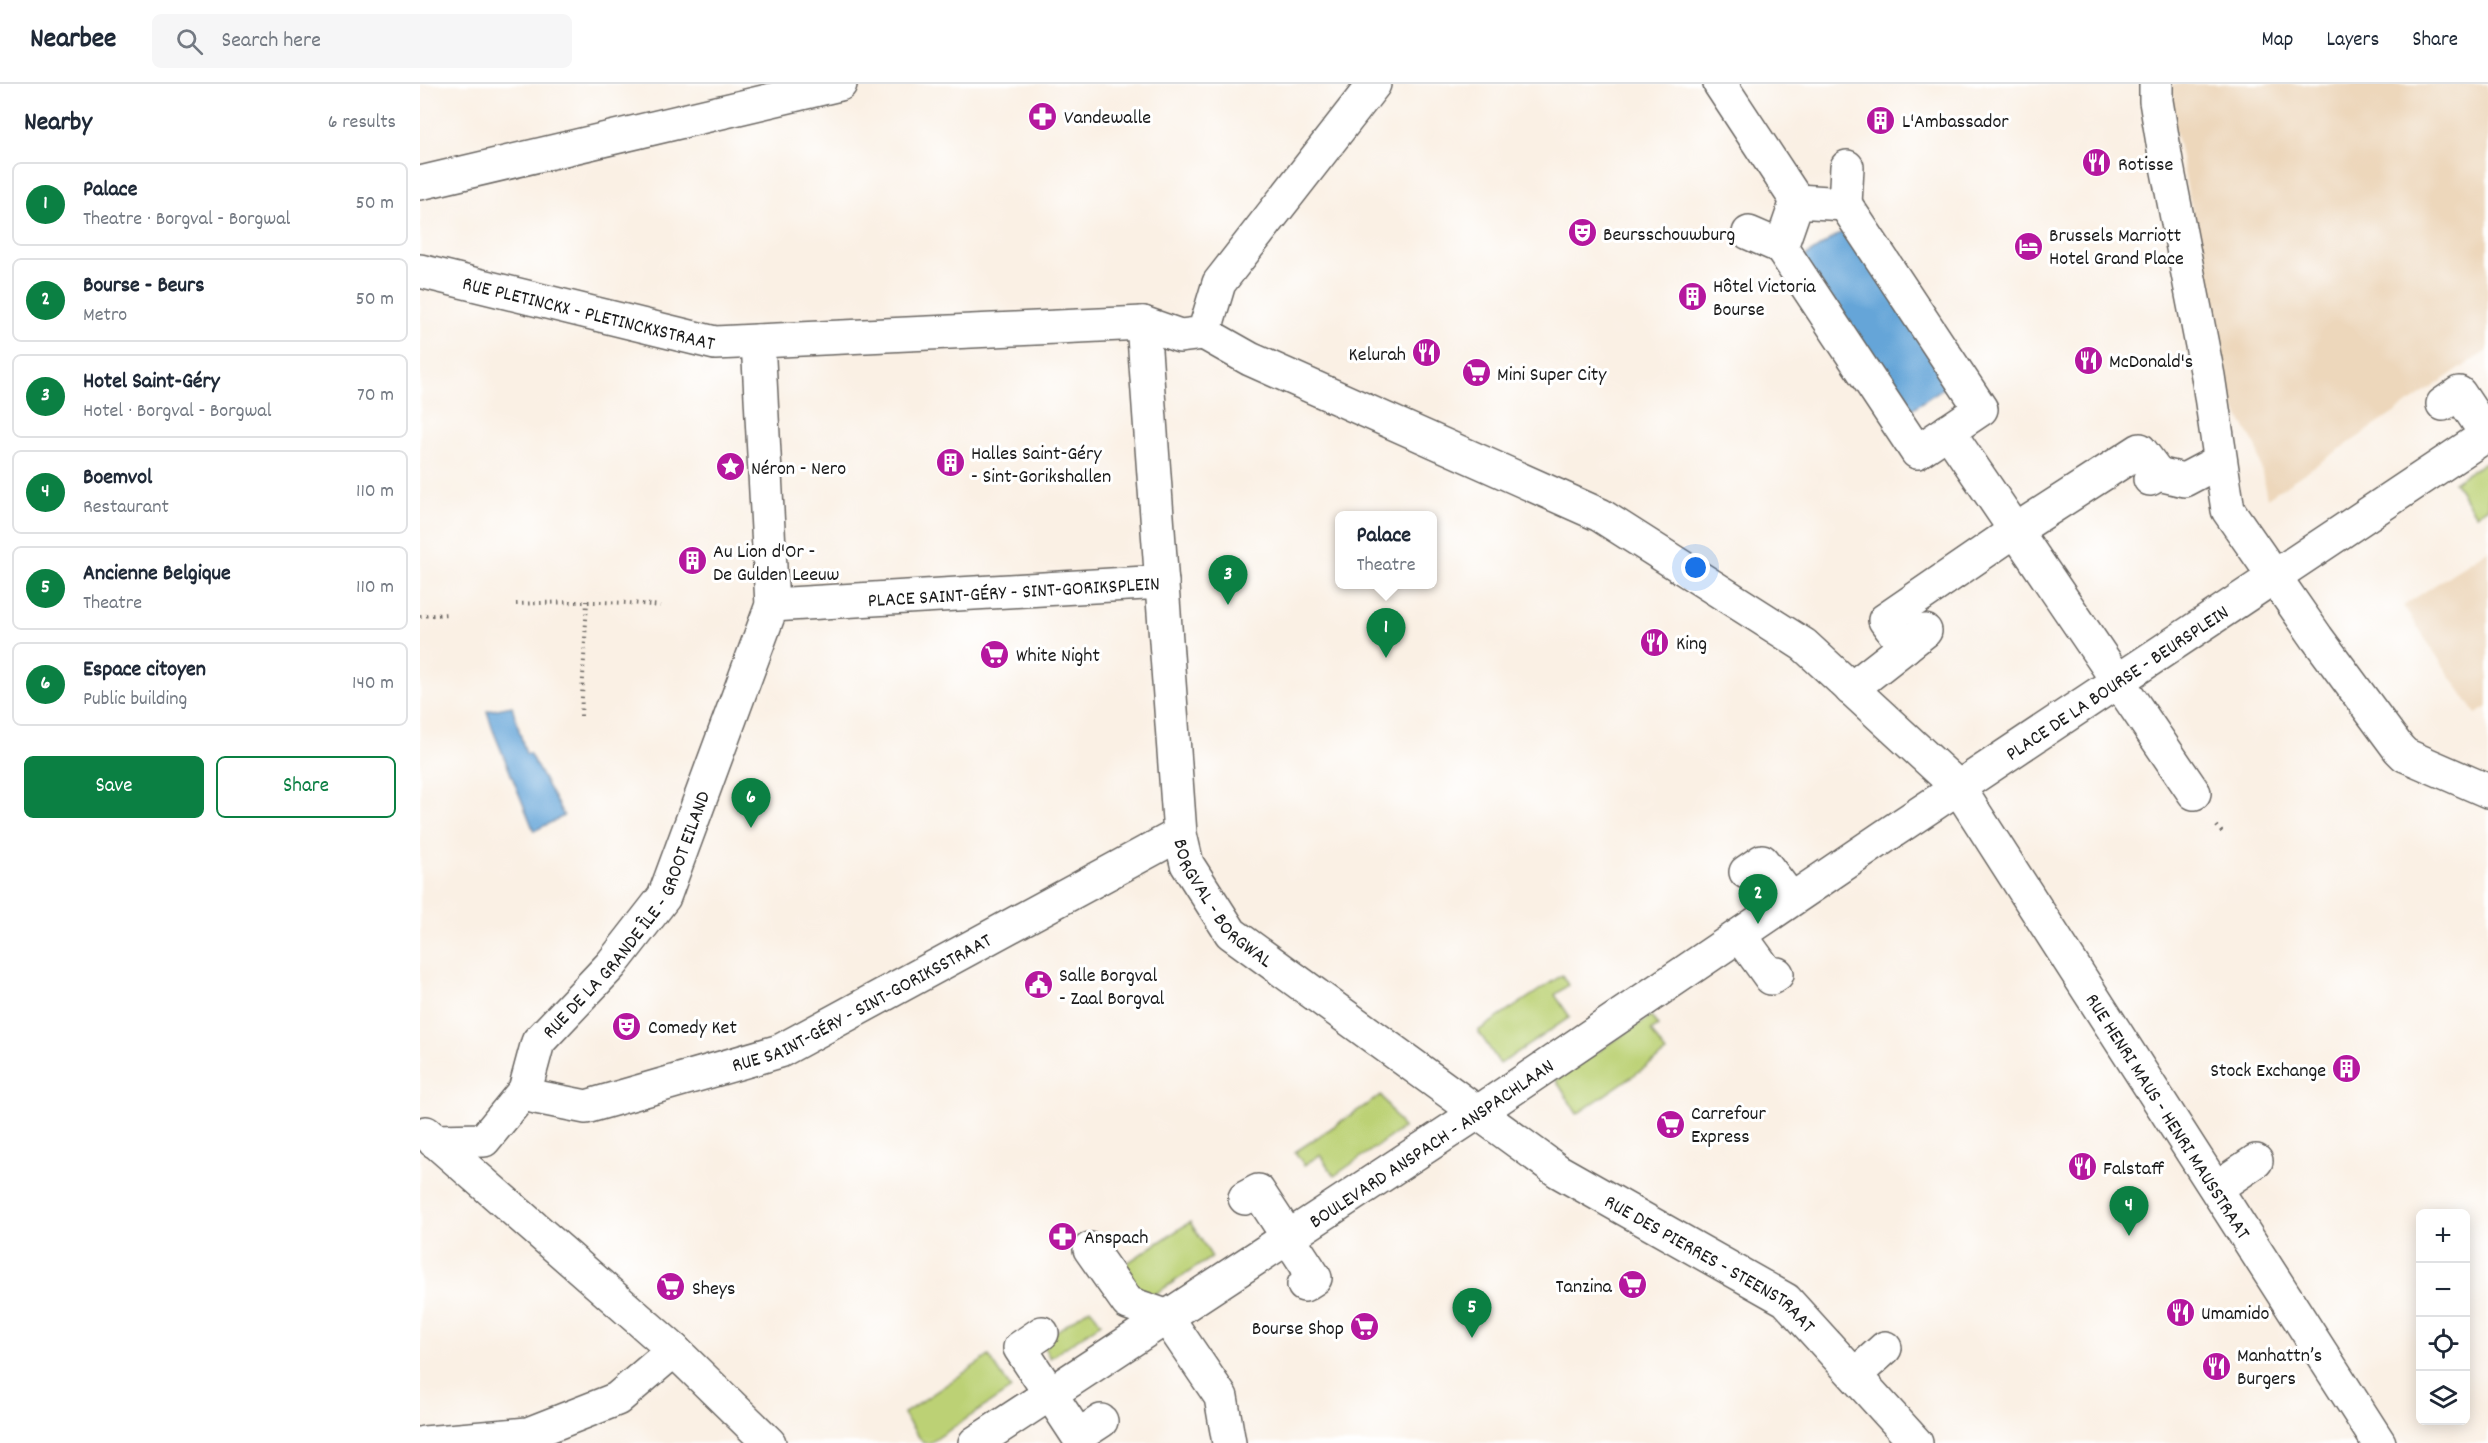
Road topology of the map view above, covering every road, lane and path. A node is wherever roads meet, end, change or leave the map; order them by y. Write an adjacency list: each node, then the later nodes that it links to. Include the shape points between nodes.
1 (840, 84): 6 (street)
2 (1374, 84): 13 (street, via 1219,283)
3 (1719, 84): 7 (street)
4 (2156, 93): 18 (street)
5 (1847, 167): 8 (street)
6 (420, 183)
7 (1797, 201): 8 (street); 10 (street)
8 (1845, 204): 16 (street, via 1981,409)
9 (1749, 233): 10 (street)
10 (1781, 247): 16 (street, via 1917,452)
11 (420, 271): 14 (street, RUE PLETINCKX - PLETINCKXSTRAAT, via 715,343)
12 (1143, 323): 13 (street, via 1180,336); 14 (street); 21 (street, PLACE SAINT-GÉRY - SINT-GORIKSPLEIN)
13 (1204, 333): 29 (street, RUE HENRI MAUS - HENRI MAUSSTRAAT, via 1250,359 1600,515 1804,645)
14 (758, 341): 24 (street)
15 (2443, 405): 17 (street, via 2459,393)
16 (1948, 431): 19 (street)
17 (2487, 434): 20 (street, PLACE DE LA BOURSE - BEURSPLEIN)
18 (2220, 461): 19 (street, via 2184,480 2154,477 2140,450); 20 (street, via 2228,510)
19 (2016, 530): 28 (street); 29 (street, via 1885,620 1915,639)
20 (2274, 577): 28 (street, PLACE DE LA BOURSE - BEURSPLEIN); 32 (street, via 2405,755)
21 (1162, 582): 24 (street, PLACE SAINT-GÉRY - SINT-GORIKSPLEIN); 34 (street, BORGVAL - BORGWAL)
22 (587, 601): 23 (path); 25 (path); 30 (path)
23 (516, 604)
24 (772, 604): 40 (street, RUE DE LA GRANDE ÎLE - GROOT EILAND, via 663,897 610,965 538,1042)
25 (660, 606)
26 (448, 614): 27 (path)
27 (420, 616)
28 (2118, 681): 31 (street, PLACE DE LA BOURSE - BEURSPLEIN); 33 (street)
29 (1851, 689): 31 (street, RUE HENRI MAUS - HENRI MAUSSTRAAT)
30 (581, 716)
31 (1958, 787): 35 (street, PLACE DE LA BOURSE - BEURSPLEIN); 44 (street, RUE HENRI MAUS - HENRI MAUSSTRAAT)
32 (2488, 791)
33 (2194, 793)
34 (1180, 834): 40 (street, RUE SAINT-GÉRY - SINT-GORIKSSTRAAT, via 780,1051 586,1107); 41 (street, BORGVAL - BORGWAL, via 1187,864 1231,933)
35 (1884, 837): 37 (street, BOULEVARD ANSPACH - ANSPACHLAAN)
36 (1746, 872): 37 (street, via 1762,861)
37 (1791, 899): 38 (street, BOULEVARD ANSPACH - ANSPACHLAAN)
38 (1740, 935): 39 (street, via 1771,978); 41 (street, BOULEVARD ANSPACH - ANSPACHLAAN)
39 (1777, 974)
40 (525, 1090): 42 (street, RUE DE LA GRANDE ÎLE - GROOT EILAND, via 484,1140)
41 (1477, 1113): 46 (street, BOULEVARD ANSPACH - ANSPACHLAAN); 53 (street, RUE DES PIERRES - STEENSTRAAT, via 1558,1170 1786,1300)
42 (425, 1142): 52 (street)
43 (2256, 1161): 44 (street)
44 (2216, 1188): 61 (street, RUE HENRI MAUS - HENRI MAUSSTRAAT)
45 (1245, 1198): 46 (street, via 1258,1191)
46 (1288, 1236): 48 (street, via 1315,1278); 49 (street, BOULEVARD ANSPACH - ANSPACHLAAN)
47 (1090, 1249): 49 (street, via 1128,1303)
48 (1304, 1285)
49 (1166, 1316): 54 (street, BOULEVARD ANSPACH - ANSPACHLAAN); 59 (street, via 1221,1397)
50 (1042, 1333): 54 (street, via 1020,1348)
51 (1885, 1348): 53 (street)
52 (674, 1350): 56 (street, via 617,1399 528,1434); 57 (street)
53 (1855, 1376): 60 (street, RUE DES PIERRES - STEENSTRAAT)
54 (1049, 1394): 55 (street, via 1078,1436); 58 (street, BOULEVARD ANSPACH - ANSPACHLAAN)
55 (1101, 1421)
56 (424, 1443)
57 (769, 1443)
58 (975, 1443)
59 (1229, 1443)
60 (1916, 1443)
61 (2379, 1443)

